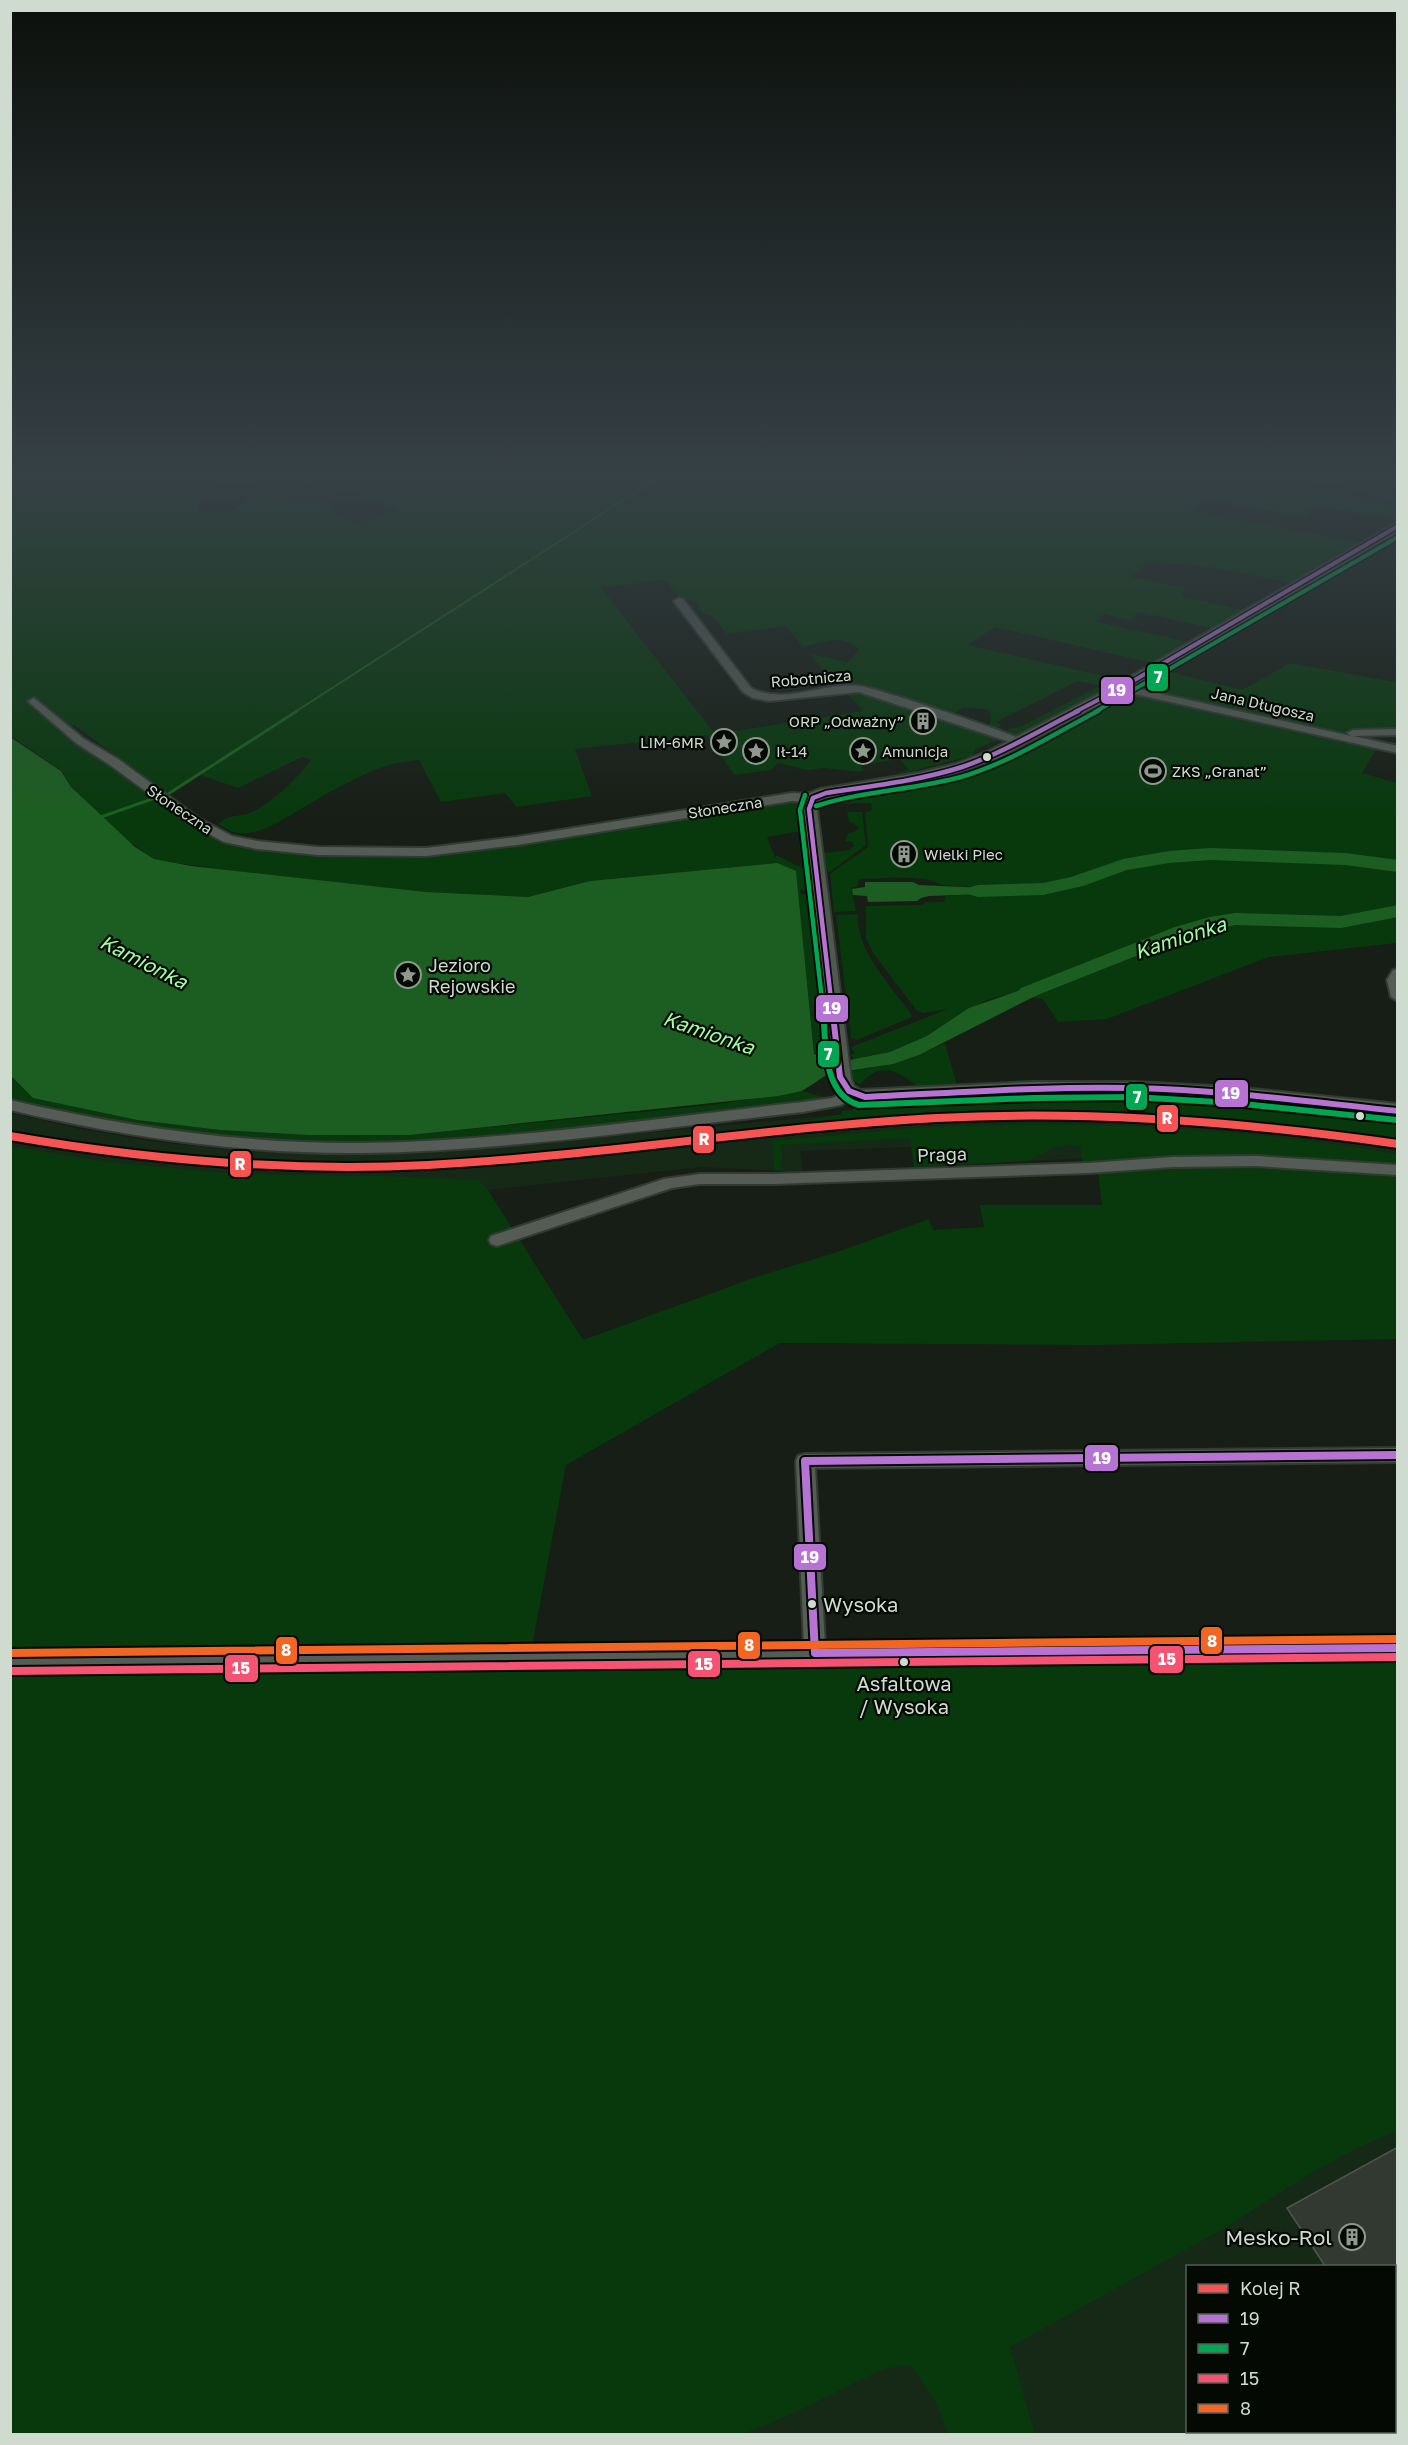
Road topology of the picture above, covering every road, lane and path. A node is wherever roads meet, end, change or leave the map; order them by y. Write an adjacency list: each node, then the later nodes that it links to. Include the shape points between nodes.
1 (1287, 591): 3 (street, Słoneczna)
2 (679, 601): 7 (street, Robotnicza, via 753,695 866,690)
3 (1121, 688): 6 (street, Jana Długosza); 7 (street, Słoneczna)
4 (34, 701): 9 (street, Słoneczna, via 80,741 196,822 228,839 257,845 426,852 795,797)
5 (1398, 732): 6 (street)
6 (1327, 734): 8 (street, Jana Długosza)
7 (1020, 742): 9 (street, Słoneczna, via 940,773)
8 (1398, 750)
9 (813, 798): 12 (street, via 809,809 837,1051)
10 (1398, 973): 11 (street, via 1394,980)
11 (1398, 997)
12 (849, 1089): 13 (street, via 836,1102 803,1107 489,1141 362,1148 194,1140 122,1130); 14 (street, via 865,1097 1065,1087 1135,1088)
13 (10, 1105)
14 (1398, 1111)
15 (1398, 1170): 16 (street, Praga, via 1206,1162 700,1179 670,1183)
16 (497, 1240)
17 (1398, 1455): 19 (street, via 806,1461)
18 (1398, 1648): 19 (street)
19 (815, 1653): 20 (street)
20 (10, 1662)

